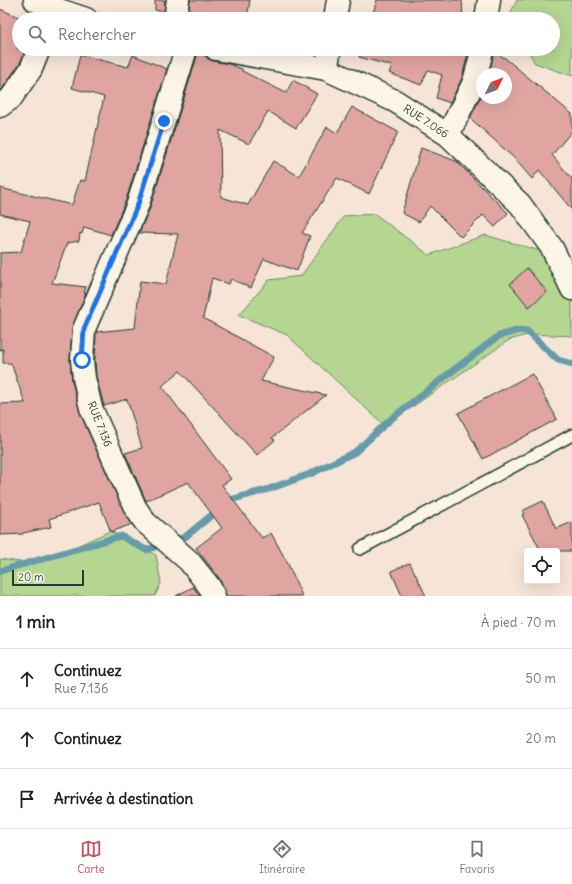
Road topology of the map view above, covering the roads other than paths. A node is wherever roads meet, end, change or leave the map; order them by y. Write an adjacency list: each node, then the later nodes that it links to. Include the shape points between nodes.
1 (35, 0): 5 (street)
2 (178, 0): 6 (street)
3 (338, 0): 7 (street)
4 (489, 0): 8 (street)
5 (51, 12)
6 (176, 12)
7 (336, 12)
8 (487, 12)
9 (36, 56): 14 (street, via 31,69 11,98)
10 (184, 56): 19 (street, RUE 7.136, via 138,204 84,329 82,360 91,408 135,508 145,522 189,561)
11 (294, 56): 13 (street, RUE 7.066)
12 (481, 56): 15 (street, via 474,82)
13 (328, 59): 15 (street, RUE 7.066)
14 (0, 106)
15 (448, 135): 16 (street, RUE 7.066, via 520,204 552,248)
16 (572, 289)
17 (572, 435): 18 (lane)
18 (360, 549)
19 (214, 596)

